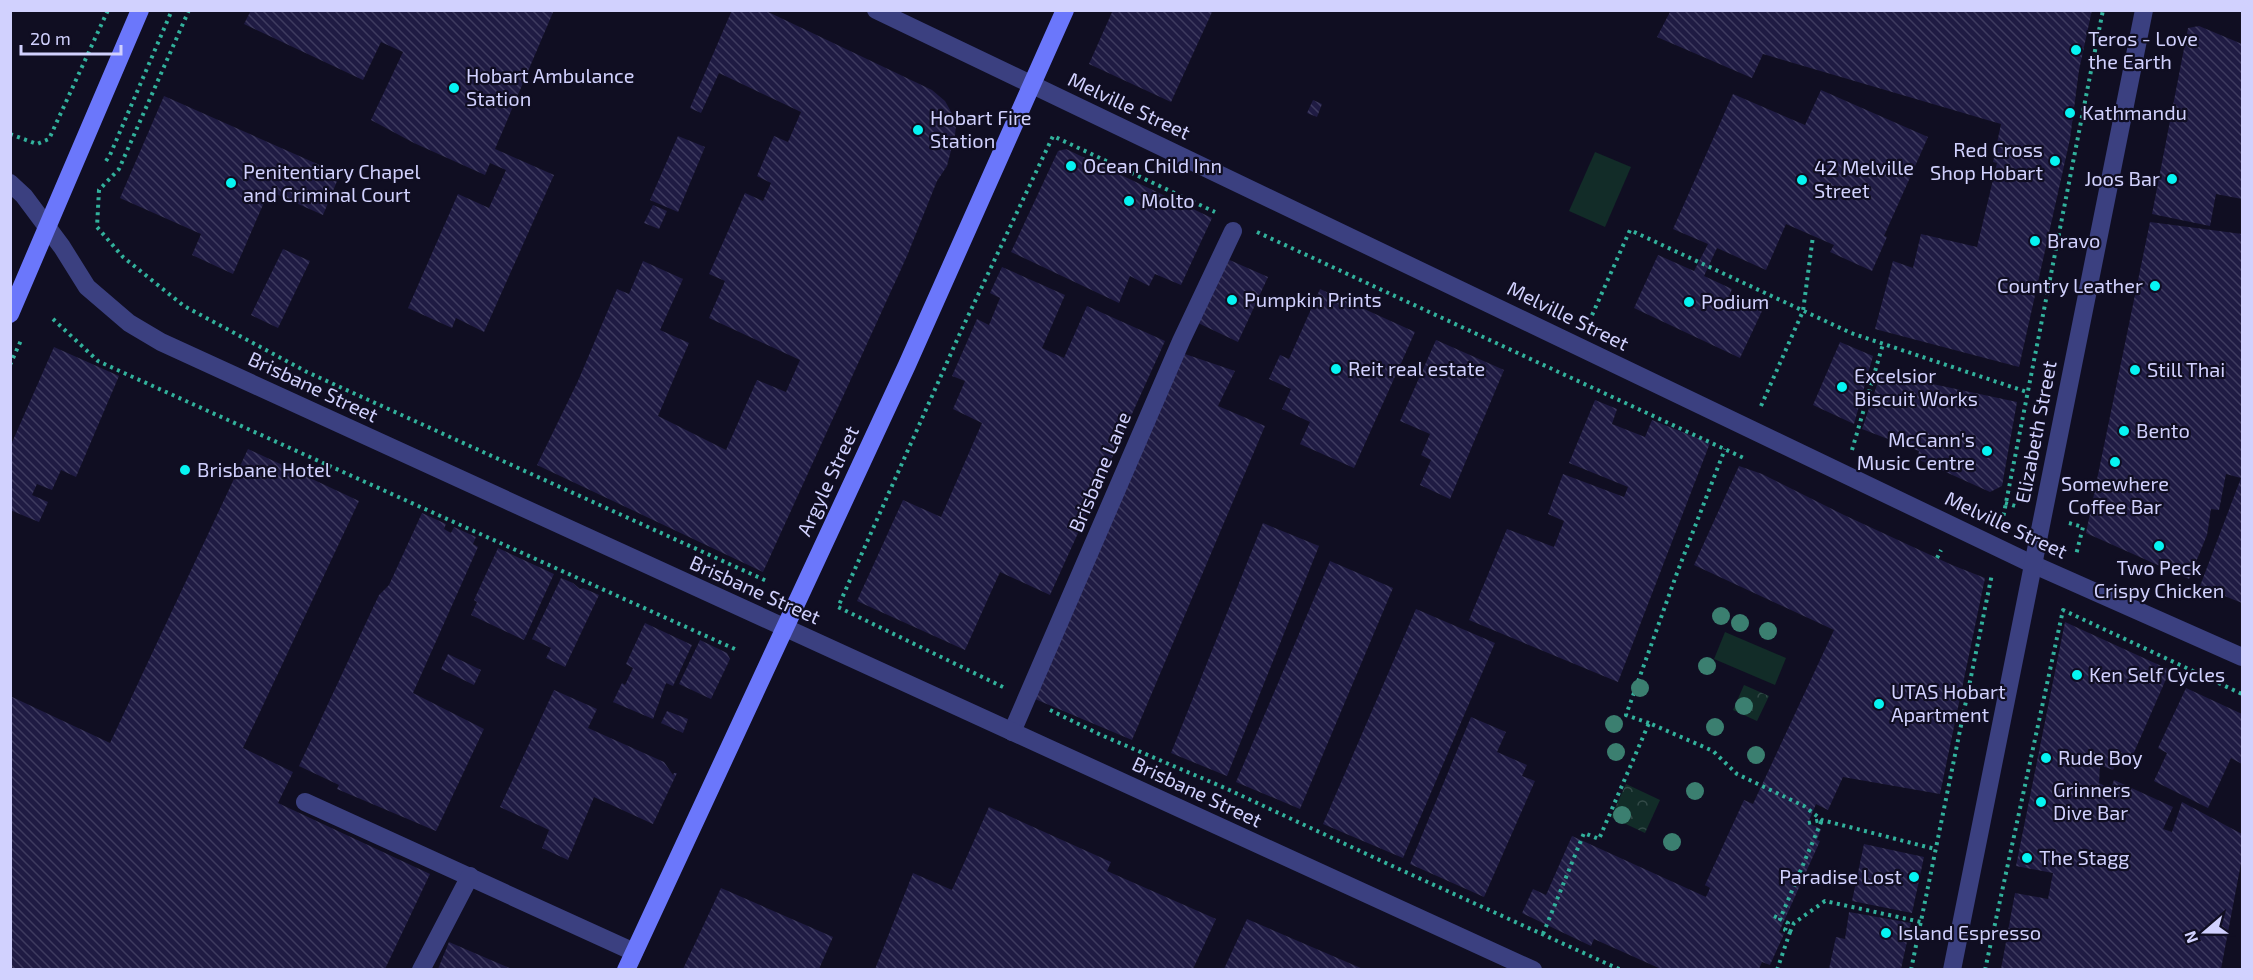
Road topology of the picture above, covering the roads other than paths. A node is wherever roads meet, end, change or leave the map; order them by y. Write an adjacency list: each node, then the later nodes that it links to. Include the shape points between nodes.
1 (140, 10): 7 (main road)
2 (876, 10): 5 (street, Melville Street)
3 (1065, 10): 5 (main road, Argyle Street)
4 (2144, 10): 10 (street, Elizabeth Street)
5 (1032, 85): 10 (street, Melville Street); 11 (main road, Argyle Street)
6 (10, 183): 7 (street, Brisbane Street)
7 (48, 228): 9 (main road); 11 (street, Brisbane Street, via 87,287 129,322 161,342)
8 (1240, 229): 13 (street, Brisbane Lane, via 1177,352)
9 (10, 314)
10 (2032, 564): 12 (street, Melville Street); 20 (street, Elizabeth Street)
11 (784, 628): 13 (street, Brisbane Street); 16 (main road, Argyle Street)
12 (2242, 657)
13 (1012, 732): 19 (street, Brisbane Street)
14 (305, 802): 15 (street)
15 (470, 876): 16 (street); 17 (street)
16 (634, 951): 18 (main road, Argyle Street)
17 (421, 969)
18 (626, 969)
19 (1533, 969)
20 (1952, 969)

